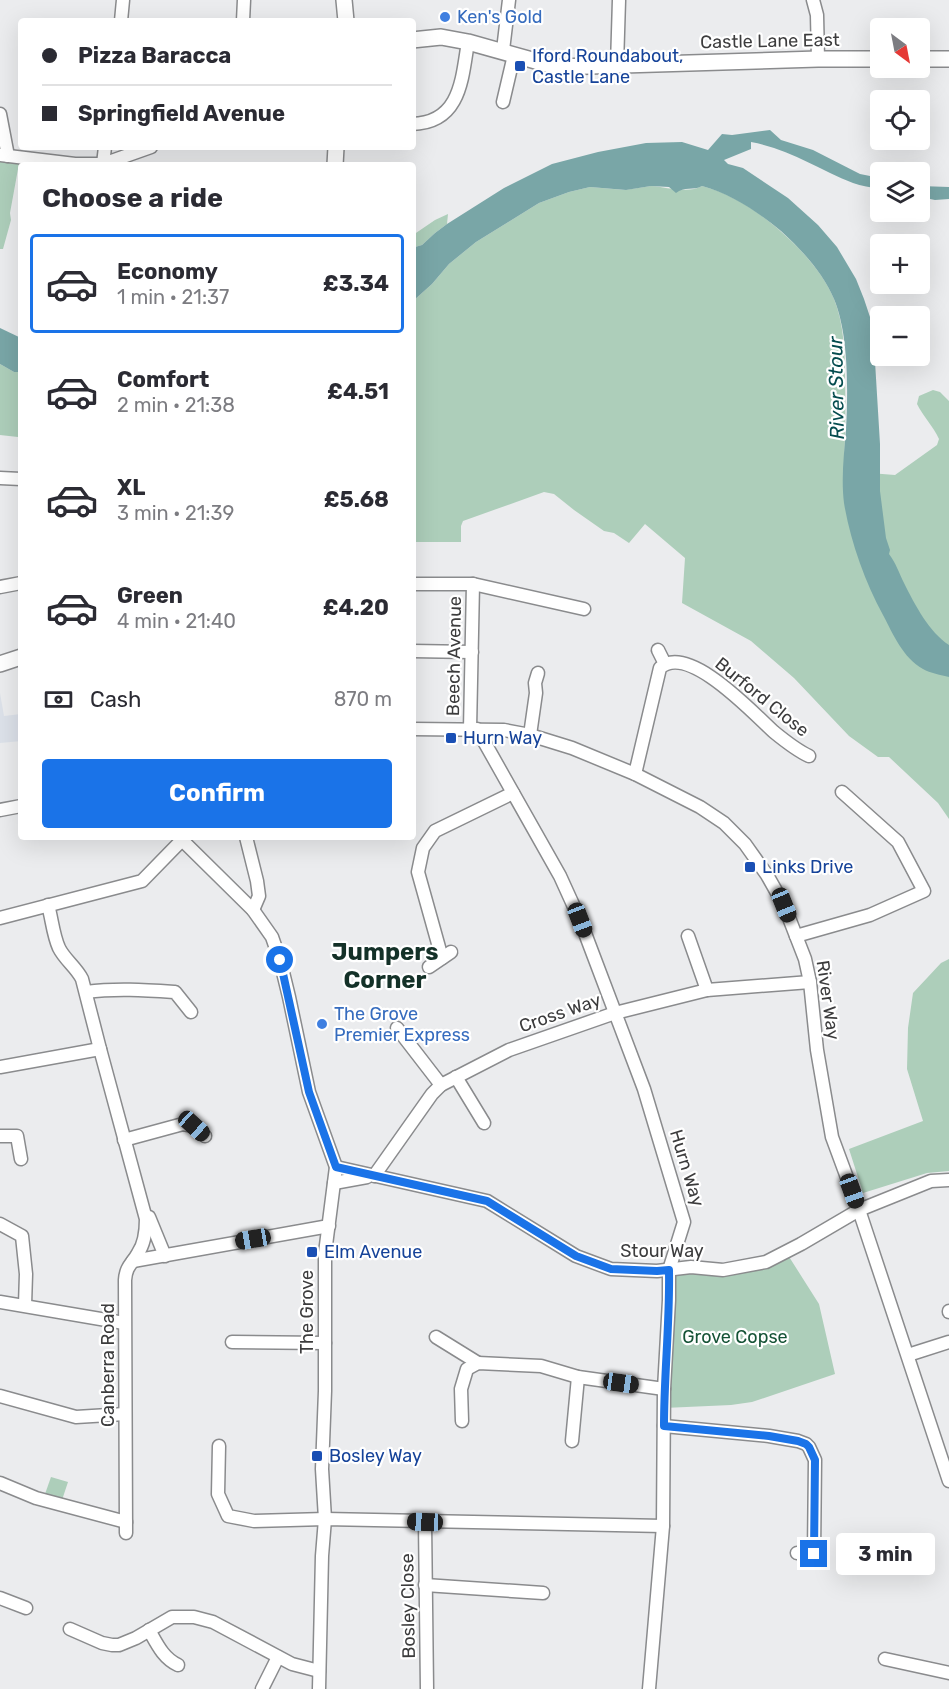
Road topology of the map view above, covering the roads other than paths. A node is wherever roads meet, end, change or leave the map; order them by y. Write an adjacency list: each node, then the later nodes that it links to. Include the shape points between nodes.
1 (123, 0): 6 (street)
2 (244, 0): 7 (street)
3 (509, 0): 10 (street)
4 (620, 0): 15 (street)
5 (813, 0): 11 (street)
6 (121, 18)
7 (243, 18)
8 (416, 40): 9 (main road, Castle Lane East, via 441,37)
9 (468, 42): 10 (main road, Castle Lane East); 18 (street, via 459,93 450,108 435,120)
10 (509, 53): 15 (main road, Castle Lane East, via 557,67); 16 (street)
11 (818, 59): 12 (main road, Castle Lane East); 15 (main road, Castle Lane East)
12 (870, 59)
13 (930, 59): 14 (main road)
14 (949, 59)
15 (617, 65)
16 (503, 102)
17 (0, 114): 20 (street)
18 (416, 123)
19 (143, 150): 22 (street)
20 (4, 156): 21 (street)
21 (57, 162)
22 (109, 162)
23 (0, 478): 24 (street)
24 (18, 479)
25 (18, 584): 28 (street)
26 (416, 584): 27 (street)
27 (473, 584): 29 (street); 32 (street, Beech Avenue)
28 (0, 587)
29 (584, 609)
30 (658, 650): 35 (street)
31 (416, 651): 32 (street)
32 (472, 652): 40 (street, Beech Avenue)
33 (18, 658): 34 (main road)
34 (0, 664)
35 (665, 664): 42 (street, Burford Close, via 684,663 710,676); 43 (street, via 660,668)
36 (18, 667): 37 (main road)
37 (0, 672)
38 (538, 673): 41 (street)
39 (416, 729): 40 (street, River Way)
40 (473, 729): 41 (street, River Way); 45 (street, Hurn Way)
41 (530, 735): 43 (street, River Way)
42 (808, 756)
43 (635, 774): 57 (street, River Way, via 700,807 745,844 767,874)
44 (842, 792): 57 (street, via 898,842 924,891 870,915)
45 (513, 793): 58 (street, via 435,831 423,848 418,872 446,955); 63 (street, Hurn Way, via 560,876)
46 (18, 807): 47 (street)
47 (0, 810)
48 (179, 840): 53 (street, via 142,881)
49 (183, 840): 52 (street, The Grove)
50 (247, 840): 51 (street)
51 (257, 887): 52 (street); 54 (street, via 259,896)
52 (242, 898): 54 (street, The Grove)
53 (48, 905): 55 (street); 61 (street, Canberra Road, via 59,947 78,970)
54 (253, 910): 74 (street, The Grove, via 276,947 309,1092)
55 (0, 918)
56 (688, 936): 60 (street)
57 (796, 936): 59 (street, River Way)
58 (429, 967)
59 (810, 982): 60 (street, Cross Way); 79 (street, River Way, via 832,1137)
60 (707, 990): 63 (street, Cross Way)
61 (86, 992): 62 (street, via 178,988); 65 (street, Canberra Road)
62 (191, 1012)
63 (615, 1013): 67 (street, Cross Way, via 509,1050); 84 (street, Hurn Way, via 644,1089 684,1222)
64 (398, 1029): 68 (street)
65 (100, 1049): 66 (street); 72 (street, Canberra Road)
66 (0, 1067)
67 (456, 1077): 68 (street, Cross Way); 69 (street)
68 (441, 1085): 75 (street, Cross Way)
69 (484, 1123)
70 (0, 1136): 73 (street, via 17,1136)
71 (205, 1136): 72 (street, via 194,1126 183,1124)
72 (124, 1140): 78 (street, Canberra Road)
73 (21, 1159)
74 (336, 1167): 75 (street, Stour Way); 77 (street, The Grove)
75 (374, 1176): 77 (street, Stour Way); 84 (street, Stour Way, via 487,1201 576,1256 611,1269)
76 (949, 1180): 79 (street, Stour Way, via 931,1181)
77 (334, 1183): 81 (street, The Grove)
78 (143, 1202): 82 (street, Canberra Road); 83 (street, Canberra Road, via 146,1232)
79 (859, 1210): 84 (street, Stour Way, via 766,1262 723,1270); 92 (street, River Way)
80 (0, 1224): 86 (street, via 22,1236)
81 (329, 1226): 82 (street); 91 (street, The Grove, via 325,1253)
82 (165, 1256): 83 (street)
83 (133, 1261): 87 (street, Canberra Road, via 126,1271)
84 (669, 1270): 95 (street, Hurn Way)
85 (0, 1302): 86 (street)
86 (25, 1305): 87 (street)
87 (124, 1323): 97 (street, Canberra Road)
88 (436, 1337): 93 (street)
89 (232, 1342): 91 (street)
90 (949, 1342): 92 (street)
91 (325, 1343): 104 (street, The Grove)
92 (908, 1355): 102 (street, River Way)
93 (478, 1363): 94 (street, via 541,1366); 98 (street, via 467,1369 461,1389)
94 (578, 1377): 95 (street); 100 (street)
95 (664, 1389): 99 (street, Hurn Way)
96 (0, 1396): 97 (street, via 76,1417)
97 (125, 1414): 103 (street, Canberra Road, via 126,1527)
98 (462, 1421)
99 (664, 1426): 106 (street, Hurn Way); 107 (street, via 769,1436 807,1445 815,1460 814,1554)
100 (572, 1441)
101 (219, 1446): 104 (street, via 219,1494 228,1516 254,1521)
102 (949, 1481)
103 (0, 1483)
104 (325, 1519): 105 (street); 117 (street, The Grove)
105 (425, 1522): 106 (street); 108 (street, Bosley Close)
106 (663, 1526): 122 (street, Hurn Way)
107 (796, 1553)
108 (425, 1585): 109 (street); 121 (street, Bosley Close)
109 (543, 1593)
110 (0, 1598): 111 (street)
111 (22, 1604)
112 (70, 1629): 113 (street, via 112,1645 126,1643)
113 (149, 1630): 114 (street, via 172,1617 194,1617 213,1622); 116 (street, via 164,1655)
114 (278, 1657): 117 (street); 119 (street)
115 (885, 1659): 118 (street)
116 (178, 1665)
117 (319, 1671): 120 (street, The Grove)
118 (949, 1672)
119 (262, 1689)
120 (319, 1689)
121 (427, 1689)
122 (649, 1689)

